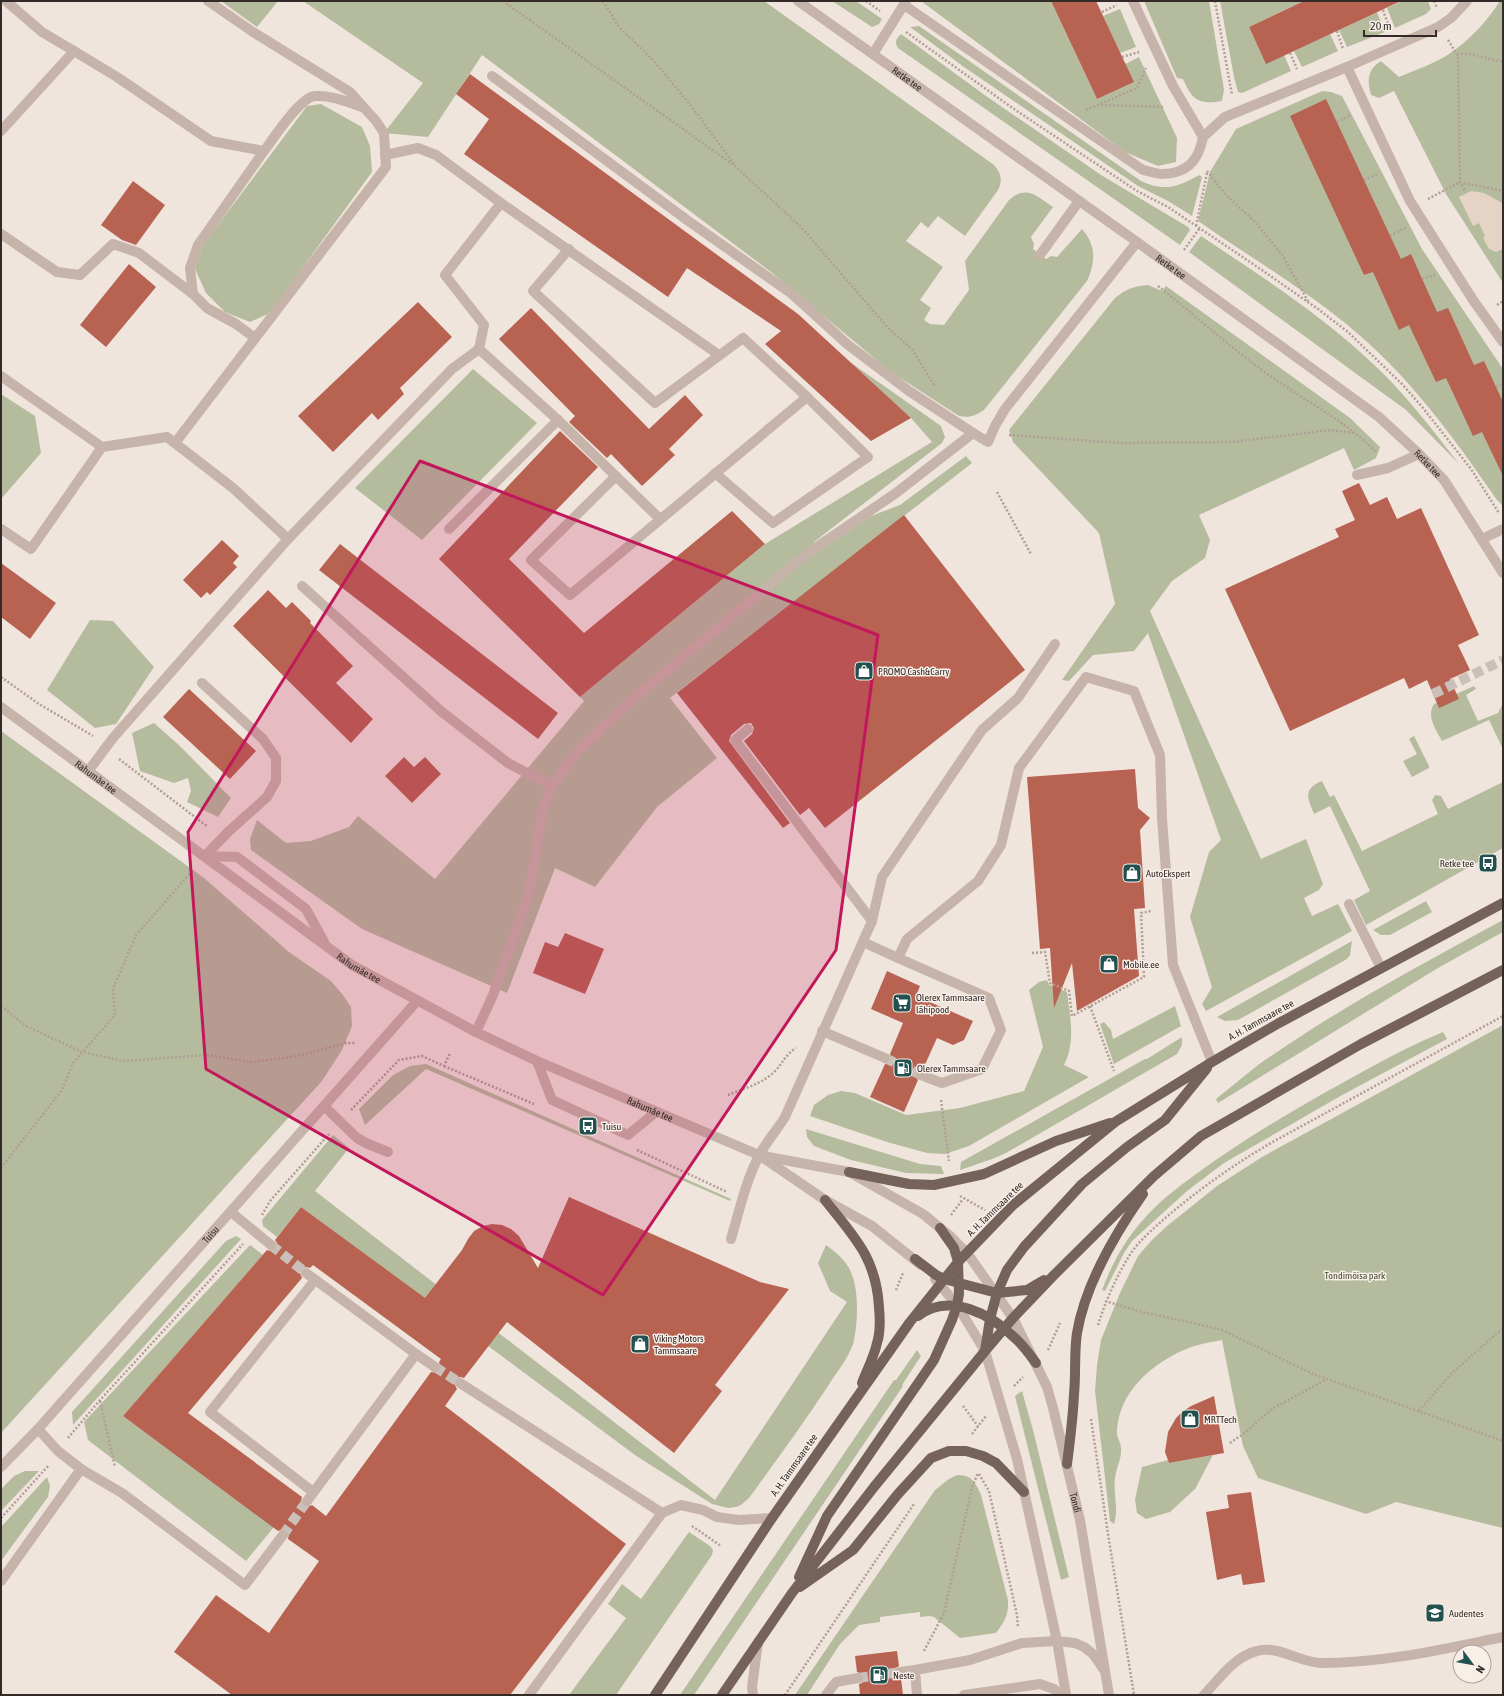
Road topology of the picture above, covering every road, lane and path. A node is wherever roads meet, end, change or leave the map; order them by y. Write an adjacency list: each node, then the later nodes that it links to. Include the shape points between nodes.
1 (6, 1): 21 (street, via 42,32)
2 (208, 1): 36 (street, via 350,92)
3 (503, 1): 44 (path)
4 (603, 1): 44 (path, via 619,27 654,61)
5 (798, 1): 25 (street, Retke tee)
6 (866, 1): 16 (path)
7 (1133, 1): 41 (street, via 1173,86)
8 (1215, 1): 33 (path)
9 (1434, 1): 13 (path)
10 (1467, 1): 17 (street)
11 (905, 3): 25 (street); 38 (street)
12 (1120, 4): 15 (path)
13 (1437, 8)
14 (1383, 10): 20 (path)
15 (1102, 12)
16 (884, 14)
17 (1438, 27): 26 (path); 30 (street)
18 (904, 31): 54 (path, via 1014,109 1137,191 1168,207)
19 (1337, 31): 23 (path)
20 (1391, 33)
21 (74, 51): 40 (street); 42 (street, via 211,141)
22 (1141, 51): 27 (path)
23 (1344, 52)
24 (1290, 53): 31 (path)
25 (873, 54): 50 (street, Retke tee)
26 (1457, 54): 28 (path, via 1471,54); 47 (path)
27 (1122, 57)
28 (1503, 62)
29 (1147, 66): 34 (path, via 1137,88)
30 (1347, 67): 41 (street, via 1225,117); 52 (street)
31 (1298, 72)
32 (492, 76): 77 (street, via 792,294 847,344 909,391)
33 (1232, 100)
34 (1098, 105): 35 (path); 38 (path)
35 (1165, 107)
36 (364, 108): 42 (street, via 336,98 314,96 302,102); 43 (street, via 384,133)
37 (1356, 113): 39 (path)
38 (1069, 118): 41 (street, via 1143,170 1162,174 1178,171 1192,164 1201,148)
39 (1337, 122)
40 (1, 131)
41 (1203, 137)
42 (264, 151): 65 (street, via 198,245 190,268)
43 (386, 155): 51 (street, via 418,148 436,155); 67 (street, via 386,167)
44 (735, 166): 74 (path, via 801,227 889,329 912,349)
45 (1378, 174): 46 (path)
46 (1364, 180)
47 (1460, 182): 48 (path); 49 (path); 52 (path)
48 (1503, 191)
49 (1466, 192)
50 (1079, 201): 58 (street, Retke tee); 61 (street)
51 (501, 203): 59 (street); 69 (street, via 445,275 484,325)
52 (1414, 206): 68 (street, via 1473,300)
53 (1413, 224): 57 (path)
54 (1196, 226): 55 (path); 66 (path, via 1207,171 1282,255)
55 (1199, 229): 60 (path); 66 (path)
56 (1, 234): 65 (street, via 57,272 80,275 113,244 139,253)
57 (1390, 236)
58 (1137, 242): 79 (street, via 1005,409); 82 (street, Retke tee, via 1379,417)
59 (569, 249): 70 (street); 70 (street, via 533,291 655,403)
60 (1184, 250)
61 (1040, 254)
62 (1443, 272): 63 (path)
63 (1422, 280)
64 (1158, 286): 78 (path, via 1265,372)
65 (194, 294): 67 (street, via 207,308 236,324)
66 (1308, 302): 88 (path, via 1348,332 1403,385 1470,469)
67 (254, 338): 80 (street)
68 (1503, 342)
69 (479, 350): 76 (street); 93 (street, via 452,369)
70 (719, 355): 75 (street, via 743,338)
71 (1, 376): 81 (street)
72 (1503, 384): 73 (path)
73 (1496, 387)
74 (936, 390)
75 (807, 397): 84 (street); 84 (street, via 868,457 773,523)
76 (558, 420): 86 (street); 91 (street)
77 (973, 433): 79 (street); 106 (street, via 896,493 808,553 645,689 577,752)
78 (1355, 433): 79 (path, via 1330,430 1233,442 1120,443 1010,435); 83 (path)
79 (988, 442)
80 (175, 443): 81 (street, via 166,436); 93 (street, via 233,488)
81 (102, 447): 90 (street, via 31,548)
82 (1418, 454): 85 (street, via 1388,468); 94 (street, Retke tee, via 1444,480)
83 (1378, 455)
84 (715, 473): 89 (street)
85 (1357, 475)
86 (616, 476): 89 (street); 89 (street, via 531,560 570,595)
87 (997, 492): 95 (path)
88 (1500, 514)
89 (660, 519)
90 (1, 529)
91 (449, 529)
92 (1503, 529): 94 (street)
93 (288, 539): 105 (street, via 113,738)
94 (1482, 539): 96 (street, Retke tee)
95 (1031, 554)
96 (1503, 573)
97 (302, 586): 106 (street, via 442,712 508,763)
98 (1055, 644): 112 (street, via 1018,698 982,730 882,877)
99 (1, 677): 103 (path, via 38,704)
100 (202, 683): 108 (street, via 263,739 276,758 276,781 267,797)
101 (2, 710): 105 (street, Rahumäe tee)
102 (748, 730): 112 (street, via 735,740)
103 (98, 739)
104 (115, 756): 107 (path)
105 (89, 770): 108 (street, Rahumäe tee)
106 (552, 786): 124 (street, via 542,811 528,897 493,995)
107 (208, 827)
108 (205, 856): 114 (street, Rahumäe tee); 114 (street, via 237,857 306,909); 126 (path, via 136,935 113,990 115,1015)
109 (1503, 903): 117 (main road, A. H. Tammsaare tee)
110 (1349, 904): 117 (street)
111 (1168, 906): 116 (street, via 1160,754 1134,691 1086,677 1019,768 1001,845 978,881 907,939); 121 (path, via 1141,913 1144,976); 130 (street, via 1173,965)
112 (872, 921): 113 (street)
113 (863, 942): 116 (street); 123 (street)
114 (326, 945): 119 (street, Rahumäe tee, via 352,965)
115 (1032, 953): 121 (path, via 1046,952 1050,983 1069,991 1072,1016)
116 (898, 958): 133 (street, via 989,998 1002,1030 982,1069)
117 (1381, 968): 130 (main road, A. H. Tammsaare tee)
118 (1503, 970): 145 (main road, via 1361,1044 1201,1136)
119 (417, 1000): 124 (street, Rahumäe tee); 125 (street, Tuisu)
120 (1, 1006): 126 (path, via 26,1026)
121 (1090, 1006): 131 (path)
122 (1503, 1016): 168 (path, via 1272,1142 1209,1182 1143,1239 1132,1252)
123 (822, 1031): 128 (street); 134 (path, via 787,1054 776,1071 767,1078); 141 (street, via 785,1117)
124 (476, 1032): 129 (street, Rahumäe tee)
125 (380, 1043): 126 (path, via 345,1043 298,1056 251,1062 207,1055 124,1061); 136 (street, Tuisu)
126 (82, 1052): 143 (path, via 73,1063 62,1090)
127 (450, 1053): 135 (path, via 444,1066 422,1056 399,1060)
128 (885, 1058)
129 (537, 1061): 137 (street, Rahumäe tee); 137 (street, via 552,1100 628,1135)
130 (1212, 1062): 138 (main road, A. H. Tammsaare tee); 167 (main road, via 1165,1120 1082,1184 1024,1247 1007,1270)
131 (1114, 1072)
132 (921, 1074): 133 (street)
133 (939, 1082): 142 (path)
134 (728, 1095)
135 (360, 1100)
136 (324, 1106): 140 (street, via 357,1138); 150 (street, Tuisu)
137 (656, 1112): 141 (street, Rahumäe tee)
138 (1116, 1122): 144 (main road, via 1056,1141 984,1174 934,1185 910,1184); 157 (main road, A. H. Tammsaare tee, via 1013,1205)
139 (328, 1136): 151 (path, via 270,1201)
140 (388, 1152)
141 (759, 1155): 144 (street, Rahumäe tee); 148 (street, Rahumäe tee); 154 (street)
142 (950, 1160)
143 (1, 1168)
144 (849, 1172): 153 (street, Rahumäe tee, via 923,1214)
145 (1154, 1176): 161 (main road); 194 (main road, via 1101,1264 1088,1296 1077,1333)
146 (955, 1192): 147 (path)
147 (963, 1199): 149 (path); 152 (path)
148 (826, 1200): 158 (street, Rahumäe tee, via 872,1226); 182 (main road, via 862,1247 874,1271 879,1294 878,1343)
149 (982, 1207)
150 (231, 1212): 156 (street); 189 (street, Tuisu)
151 (261, 1216)
152 (947, 1220)
153 (940, 1228): 157 (street, Rahumäe tee); 159 (main road, via 954,1248)
154 (731, 1239)
155 (244, 1242): 183 (path)
156 (270, 1245)
157 (967, 1253): 159 (main road, A. H. Tammsaare tee); 167 (street, Rahumäe tee)
158 (915, 1259): 164 (main road)
159 (958, 1262): 164 (main road, A. H. Tammsaare tee); 165 (main road)
160 (306, 1273): 163 (street)
161 (1054, 1274): 167 (main road, via 1027,1290); 170 (main road)
162 (901, 1275): 166 (path)
163 (315, 1280): 177 (street); 201 (street, via 210,1412)
164 (942, 1281): 165 (main road); 169 (street); 172 (main road, A. H. Tammsaare tee)
165 (959, 1284): 167 (main road); 169 (main road)
166 (895, 1292)
167 (996, 1293): 170 (street, Tondi); 171 (main road)
168 (1106, 1302): 175 (path); 180 (path, via 1220,1329)
169 (957, 1305): 171 (main road); 172 (main road, via 927,1309); 176 (street); 212 (main road, via 934,1360 827,1516)
170 (1013, 1318): 174 (main road); 178 (street, Tondi)
171 (990, 1319): 174 (main road); 176 (main road)
172 (910, 1322): 182 (main road, A. H. Tammsaare tee)
173 (1503, 1328): 185 (path, via 1451,1374)
174 (1004, 1329): 176 (main road); 178 (main road)
175 (1097, 1330)
176 (985, 1351): 202 (street); 212 (main road)
177 (416, 1354): 179 (street); 201 (street)
178 (1036, 1363): 194 (street, Tondi, via 1048,1387)
179 (435, 1367)
180 (1327, 1379): 185 (path); 193 (path, via 1272,1409)
181 (460, 1384): 205 (street)
182 (855, 1398): 207 (main road, A. H. Tammsaare tee)
183 (100, 1400): 190 (path); 196 (path)
184 (963, 1407): 188 (path)
185 (1419, 1411): 192 (path)
186 (1090, 1412): 232 (path)
187 (987, 1416): 188 (path)
188 (978, 1426): 191 (path)
189 (38, 1429): 195 (street, Tuisu); 197 (street, via 58,1451)
190 (73, 1430)
191 (968, 1438)
192 (1503, 1441)
193 (1230, 1443)
194 (1067, 1464): 219 (street, Tondi, via 1084,1542)
195 (1, 1467)
196 (115, 1467)
197 (81, 1469): 209 (street, via 122,1492 245,1585); 211 (street)
198 (973, 1471): 200 (path)
199 (43, 1473): 206 (path)
200 (978, 1473): 213 (path, via 989,1491); 217 (path, via 972,1487 944,1613)
201 (314, 1492): 204 (street)
202 (1024, 1492): 212 (main road, via 996,1464 983,1456 966,1451 949,1451 931,1458 853,1550); 215 (street)
203 (917, 1500): 225 (path)
204 (307, 1501)
205 (662, 1513): 207 (street, via 681,1505 703,1510 717,1517 739,1520); 221 (street)
206 (1, 1518)
207 (772, 1518): 222 (main road, A. H. Tammsaare tee)
208 (691, 1525): 210 (path)
209 (283, 1535)
210 (722, 1546)
211 (1, 1580)
212 (792, 1593): 216 (main road)
213 (1018, 1627)
214 (1503, 1637): 233 (street, via 1394,1659 1321,1664 1270,1650 1257,1651 1243,1657 1227,1670)
215 (1057, 1641): 217 (street, via 1022,1644 970,1660); 219 (street, via 1084,1647 1093,1654); 230 (street)
216 (758, 1642): 223 (main road); 224 (street)
217 (915, 1670): 218 (street); 227 (street)
218 (900, 1672)
219 (1106, 1673): 231 (street, Tondi)
220 (858, 1678): 226 (street, via 836,1682)
221 (529, 1695)
222 (655, 1695)
223 (722, 1695)
224 (752, 1695)
225 (785, 1695)
226 (826, 1695)
227 (917, 1695)
228 (964, 1695): 229 (street, via 1040,1684 1054,1689)
229 (1060, 1695)
230 (1066, 1695)
231 (1109, 1695)
232 (1134, 1695)
233 (1204, 1695)

